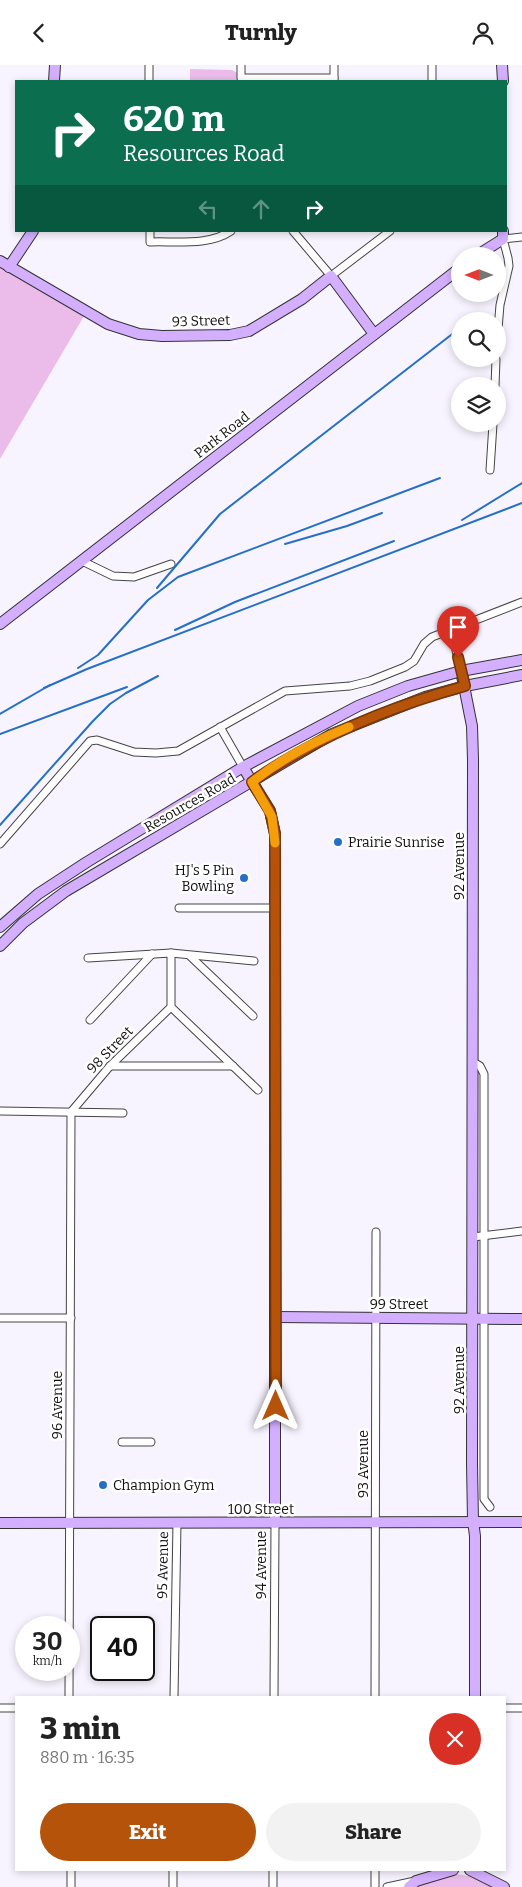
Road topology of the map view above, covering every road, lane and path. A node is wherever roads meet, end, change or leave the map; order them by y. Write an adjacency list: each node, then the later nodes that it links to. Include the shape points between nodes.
1 (54, 65): 7 (street)
2 (149, 65): 8 (street)
3 (241, 65): 9 (street, via 241,78)
4 (334, 65): 9 (street)
5 (432, 65): 10 (street)
6 (502, 65): 11 (street)
7 (54, 80)
8 (149, 80)
9 (334, 80)
10 (432, 80)
11 (502, 80)
12 (33, 232): 20 (street)
13 (150, 232): 14 (street, via 150,242 202,241)
14 (230, 232)
15 (294, 232): 22 (street)
16 (389, 232): 22 (street, 93 Street)
17 (503, 235): 18 (street); 19 (street); 23 (street, via 509,266)
18 (522, 237)
19 (488, 247)
20 (5, 264): 22 (street, 93 Street, via 108,324 139,334 162,336 230,335 249,331 302,299)
21 (451, 275): 24 (street, Park Road)
22 (330, 276): 24 (street)
23 (499, 312)
24 (374, 335): 27 (street, Park Road)
25 (492, 432): 26 (street)
26 (490, 470)
27 (82, 561): 28 (street, via 113,577 134,577); 30 (street, Park Road)
28 (171, 564)
29 (522, 602): 31 (street)
30 (0, 624)
31 (451, 630): 33 (street); 36 (street, via 432,637 414,661 405,667 350,686 286,691)
32 (522, 660): 33 (street, Resources Road)
33 (461, 671): 35 (street, 92 Avenue); 37 (street, Resources Road, via 358,706)
34 (522, 675): 35 (street, Resources Road)
35 (465, 686): 38 (street, Resources Road, via 425,697 332,734); 52 (street, 92 Avenue, via 473,744)
36 (220, 727): 37 (street, 94 Avenue); 39 (street, via 184,748 167,753 134,752 97,740 90,741)
37 (242, 767): 38 (street, 94 Avenue); 42 (street, Resources Road, via 38,894)
38 (252, 782): 41 (street, 94 Avenue, via 274,823); 43 (street, Resources Road, via 66,891 23,923)
39 (0, 844)
40 (179, 908): 41 (street)
41 (275, 908): 63 (street, 94 Avenue)
42 (0, 927)
43 (0, 946)
44 (171, 953): 45 (street); 46 (street); 49 (street)
45 (152, 954): 47 (street); 51 (street)
46 (190, 955): 48 (street); 50 (street)
47 (88, 958)
48 (254, 961)
49 (171, 1007): 53 (street); 54 (street, 98 Street)
50 (253, 1017)
51 (90, 1020)
52 (473, 1062): 61 (street, 92 Avenue, via 484,1074); 62 (street, 92 Avenue)
53 (233, 1065): 54 (street); 55 (street)
54 (110, 1066): 57 (street, 98 Street)
55 (258, 1090)
56 (0, 1111): 57 (street)
57 (71, 1112): 58 (street); 65 (street, 96 Avenue)
58 (123, 1113)
59 (376, 1231): 66 (street, 93 Avenue)
60 (522, 1231): 61 (street)
61 (484, 1236): 62 (street); 68 (street, 92 Avenue)
62 (473, 1237): 67 (street, 92 Avenue)
63 (275, 1317): 66 (street, 99 Street); 79 (street, 94 Avenue)
64 (0, 1318): 65 (street)
65 (71, 1318): 77 (street, 96 Avenue)
66 (377, 1318): 67 (street, 99 Street); 74 (street, 93 Avenue)
67 (472, 1319): 68 (street, 99 Street); 73 (street, 92 Avenue)
68 (484, 1319): 69 (street, 99 Street); 72 (street, 92 Avenue, via 484,1499)
69 (522, 1319)
70 (122, 1442): 71 (street)
71 (151, 1442)
72 (490, 1507)
73 (472, 1521): 74 (street, 100 Street); 75 (street, 100 Street); 84 (street, 92 Avenue, via 475,1537)
74 (376, 1522): 79 (street, 100 Street); 83 (street, 93 Avenue)
75 (522, 1522)
76 (0, 1523): 77 (street, 100 Street)
77 (71, 1523): 78 (street, 100 Street); 80 (street, 96 Avenue)
78 (177, 1523): 79 (street, 100 Street); 81 (street, 95 Avenue)
79 (275, 1523): 82 (street, 94 Avenue)
80 (70, 1696)
81 (174, 1696)
82 (274, 1696)
83 (375, 1696)
84 (474, 1696)
85 (0, 1708): 86 (street)
86 (15, 1708)
87 (506, 1708): 88 (street)
88 (522, 1708)
89 (71, 1871): 96 (street)
90 (173, 1871): 97 (street)
91 (273, 1871): 98 (street)
92 (375, 1871): 99 (street)
93 (450, 1871): 95 (street)
94 (474, 1871): 101 (street)
95 (413, 1884): 100 (street)
96 (71, 1887)
97 (173, 1887)
98 (273, 1887)
99 (375, 1887)
100 (387, 1887)
101 (504, 1887)

